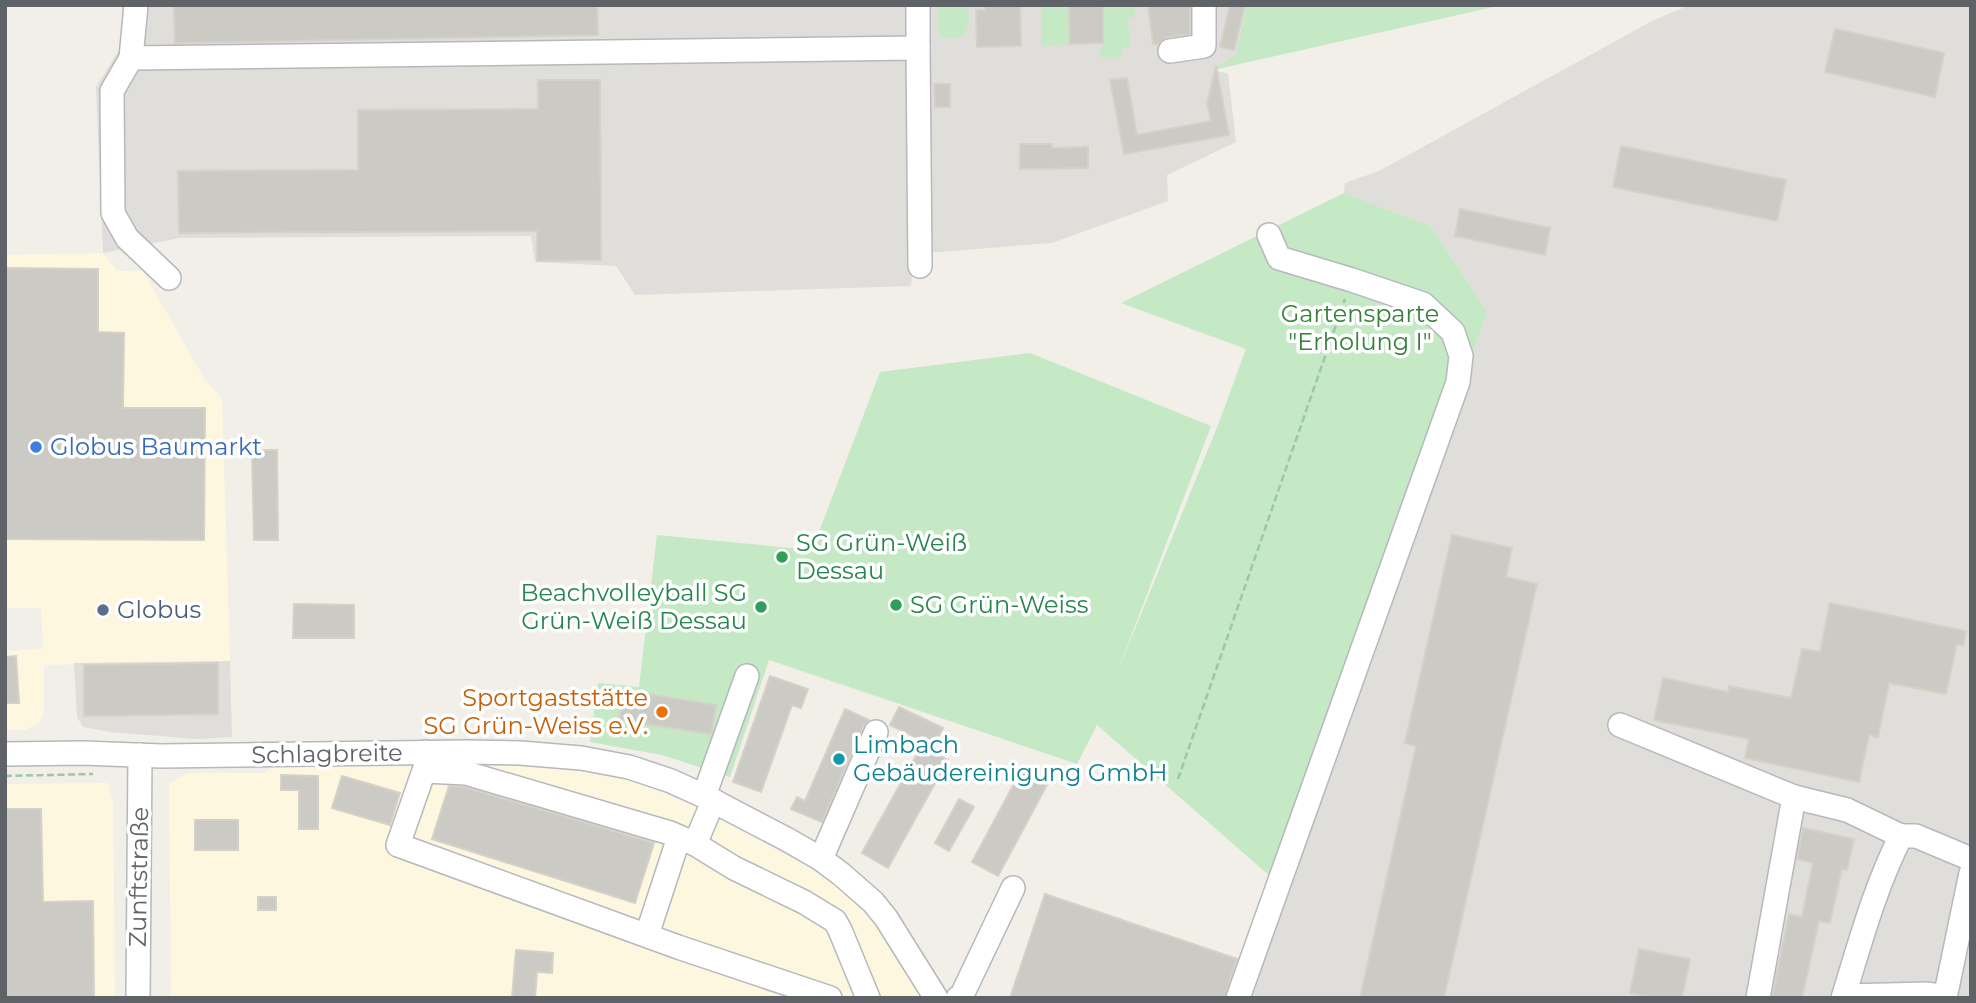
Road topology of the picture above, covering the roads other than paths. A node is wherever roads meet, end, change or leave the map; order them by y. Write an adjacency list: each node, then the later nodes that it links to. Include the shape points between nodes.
1 (136, 5): 6 (street)
2 (918, 5): 4 (street)
3 (1204, 5): 5 (street, via 1205,46)
4 (918, 48): 6 (street); 8 (street)
5 (1170, 51)
6 (131, 58): 9 (street, via 112,92 113,213 127,238)
7 (1269, 235): 32 (street, via 1279,258 1423,304 1453,332 1461,356 1458,382)
8 (920, 266)
9 (169, 278)
10 (747, 676): 17 (street)
11 (1620, 724): 16 (street)
12 (876, 732): 20 (street)
13 (5, 754): 14 (street, Schlagbreite)
14 (141, 755): 15 (street, Schlagbreite); 27 (street, Zunftstraße)
15 (425, 762): 17 (street, Schlagbreite, via 520,753 607,761 650,773); 19 (street); 24 (street, via 398,845)
16 (1794, 797): 18 (street, via 1847,810); 33 (street)
17 (710, 799): 19 (street, via 709,811); 20 (street, Schlagbreite)
18 (1901, 836): 21 (street, via 1916,836); 25 (street, via 1865,926)
19 (687, 841): 24 (street); 29 (street, via 835,921)
20 (821, 859): 30 (street, Schlagbreite, via 873,902)
21 (1971, 859)
22 (1971, 873): 26 (street)
23 (1013, 888): 31 (street)
24 (647, 935): 28 (street)
25 (1844, 997): 26 (street, via 1928,993)
26 (1945, 997)
27 (138, 998)
28 (830, 998)
29 (868, 998)
30 (936, 998)
31 (958, 998)
32 (1238, 998)
33 (1758, 998)

